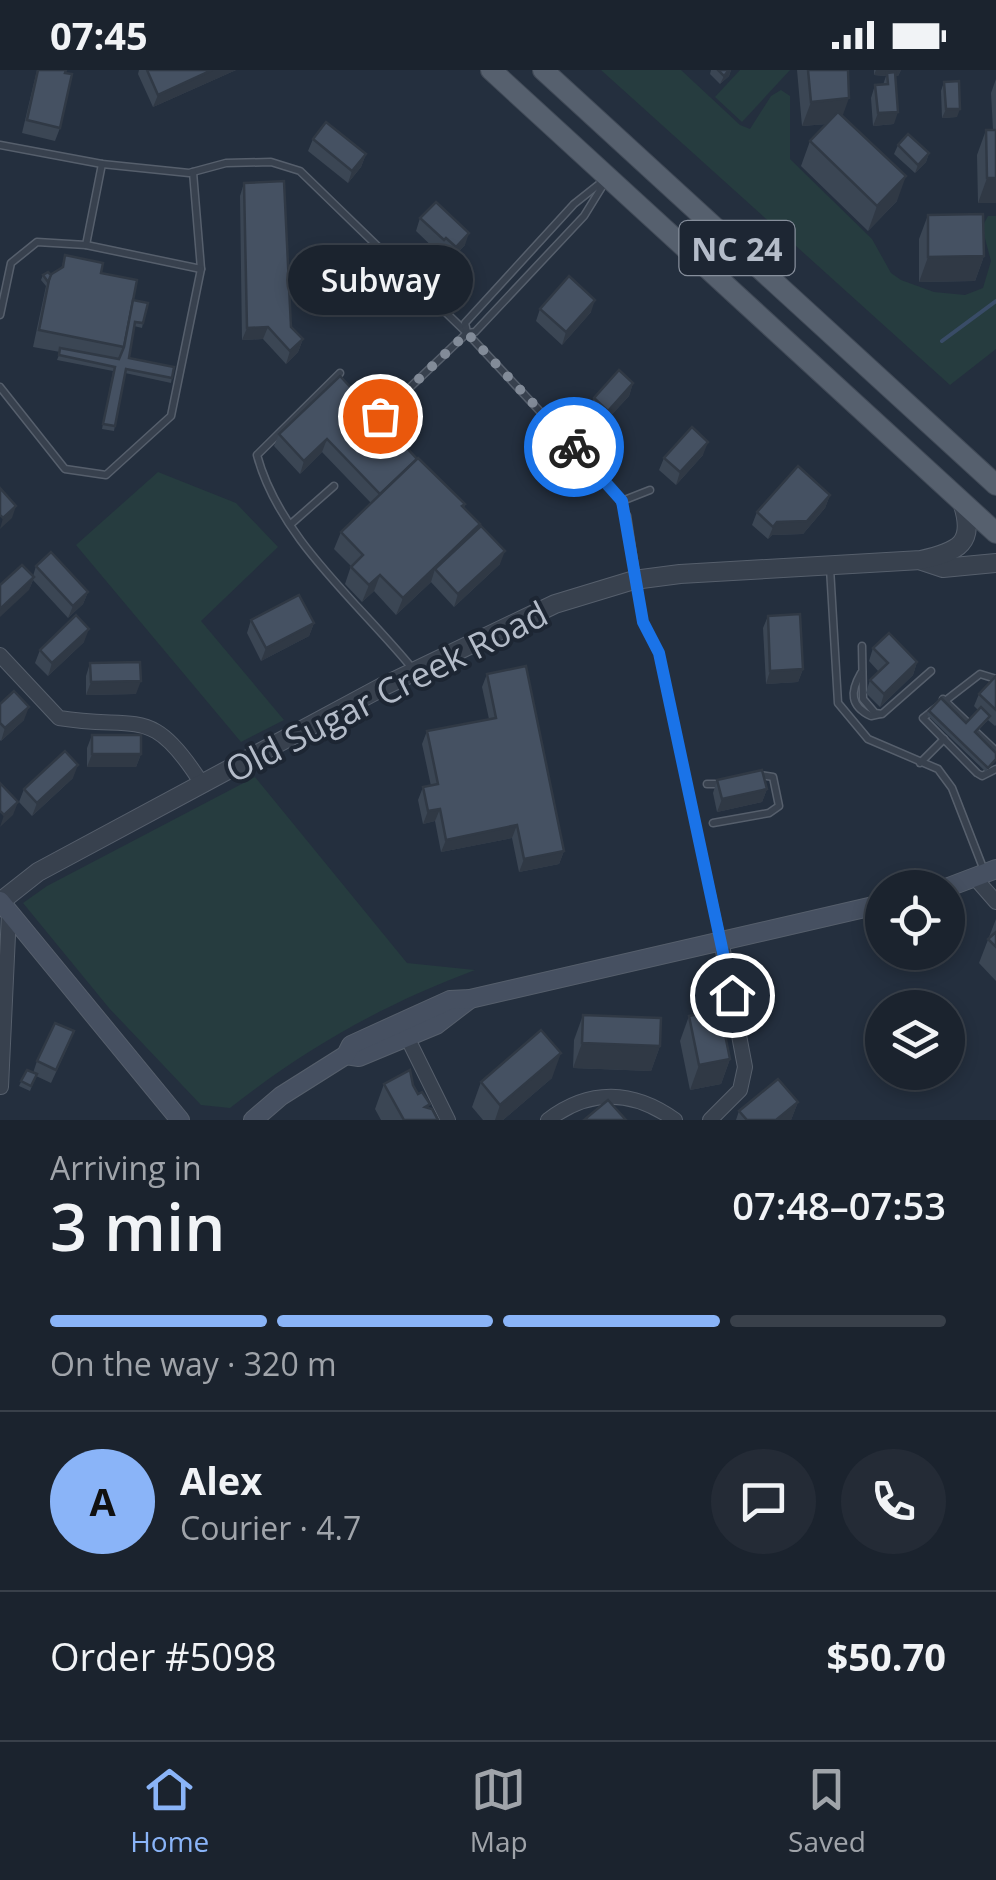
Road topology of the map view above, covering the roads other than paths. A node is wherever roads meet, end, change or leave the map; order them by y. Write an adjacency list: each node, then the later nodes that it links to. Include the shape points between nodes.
1 (491, 70): 6 (main road, NC 24)
2 (543, 70): 14 (main road, NC 24)
3 (0, 145): 4 (lane)
4 (102, 164): 5 (lane); 7 (lane)
5 (193, 172): 8 (lane); 10 (lane, via 226,162 270,162 300,172)
6 (608, 177): 10 (lane, via 584,216); 10 (lane, via 574,204 465,323); 18 (main road, NC 24)
7 (86, 245): 8 (lane); 9 (lane, via 53,240 23,248 11,263)
8 (201, 269): 12 (lane, via 171,416 106,476 65,469)
9 (0, 315)
10 (467, 333): 13 (lane); 17 (lane)
11 (340, 372): 19 (lane, via 256,455 266,487)
12 (0, 387)
13 (380, 416)
14 (996, 485)
15 (334, 486): 19 (lane)
16 (650, 490): 17 (lane)
17 (622, 501): 24 (lane)
18 (962, 502): 20 (main road, NC 24); 21 (street, Old Sugar Creek Road, via 968,530 961,544)
19 (292, 524): 27 (lane)
20 (996, 533)
21 (921, 560): 22 (street, Old Sugar Creek Road, via 943,568); 23 (street, Old Sugar Creek Road)
22 (996, 563)
23 (830, 566): 24 (street, Old Sugar Creek Road); 35 (lane, via 838,703 868,739)
24 (634, 580): 27 (street, Old Sugar Creek Road, via 555,604); 46 (lane, via 643,622 659,653)
25 (862, 646): 28 (lane, via 863,698 880,714)
26 (0, 656): 39 (street, via 59,718 156,728)
27 (414, 671): 39 (street, Old Sugar Creek Road)
28 (930, 671)
29 (996, 679): 30 (lane, via 980,674)
30 (943, 699): 31 (lane); 32 (lane, via 923,718)
31 (964, 721)
32 (946, 737): 35 (lane); 36 (lane, via 982,776)
33 (980, 738): 34 (lane)
34 (992, 750)
35 (920, 763): 42 (lane, via 938,770 952,788)
36 (996, 768)
37 (748, 778): 41 (lane, via 773,777 779,806)
38 (732, 782): 40 (lane)
39 (202, 784): 44 (street, Old Sugar Creek Road, via 38,872)
40 (708, 784)
41 (713, 823)
42 (986, 874): 43 (street)
43 (996, 902)
44 (3, 905): 50 (street); 51 (main road)
45 (865, 908): 46 (main road)
46 (721, 940): 47 (main road); 56 (street, via 745,1067 740,1090)
47 (470, 999): 48 (main road, via 436,1025); 49 (main road, via 450,1000 388,1026 351,1045)
48 (406, 1034): 49 (main road, via 359,1057); 53 (street)
49 (346, 1056): 52 (main road)
50 (1, 1087)
51 (180, 1120)
52 (254, 1120)
53 (448, 1120)
54 (548, 1120): 55 (street, via 586,1099 617,1095)
55 (674, 1120)
56 (710, 1120)

